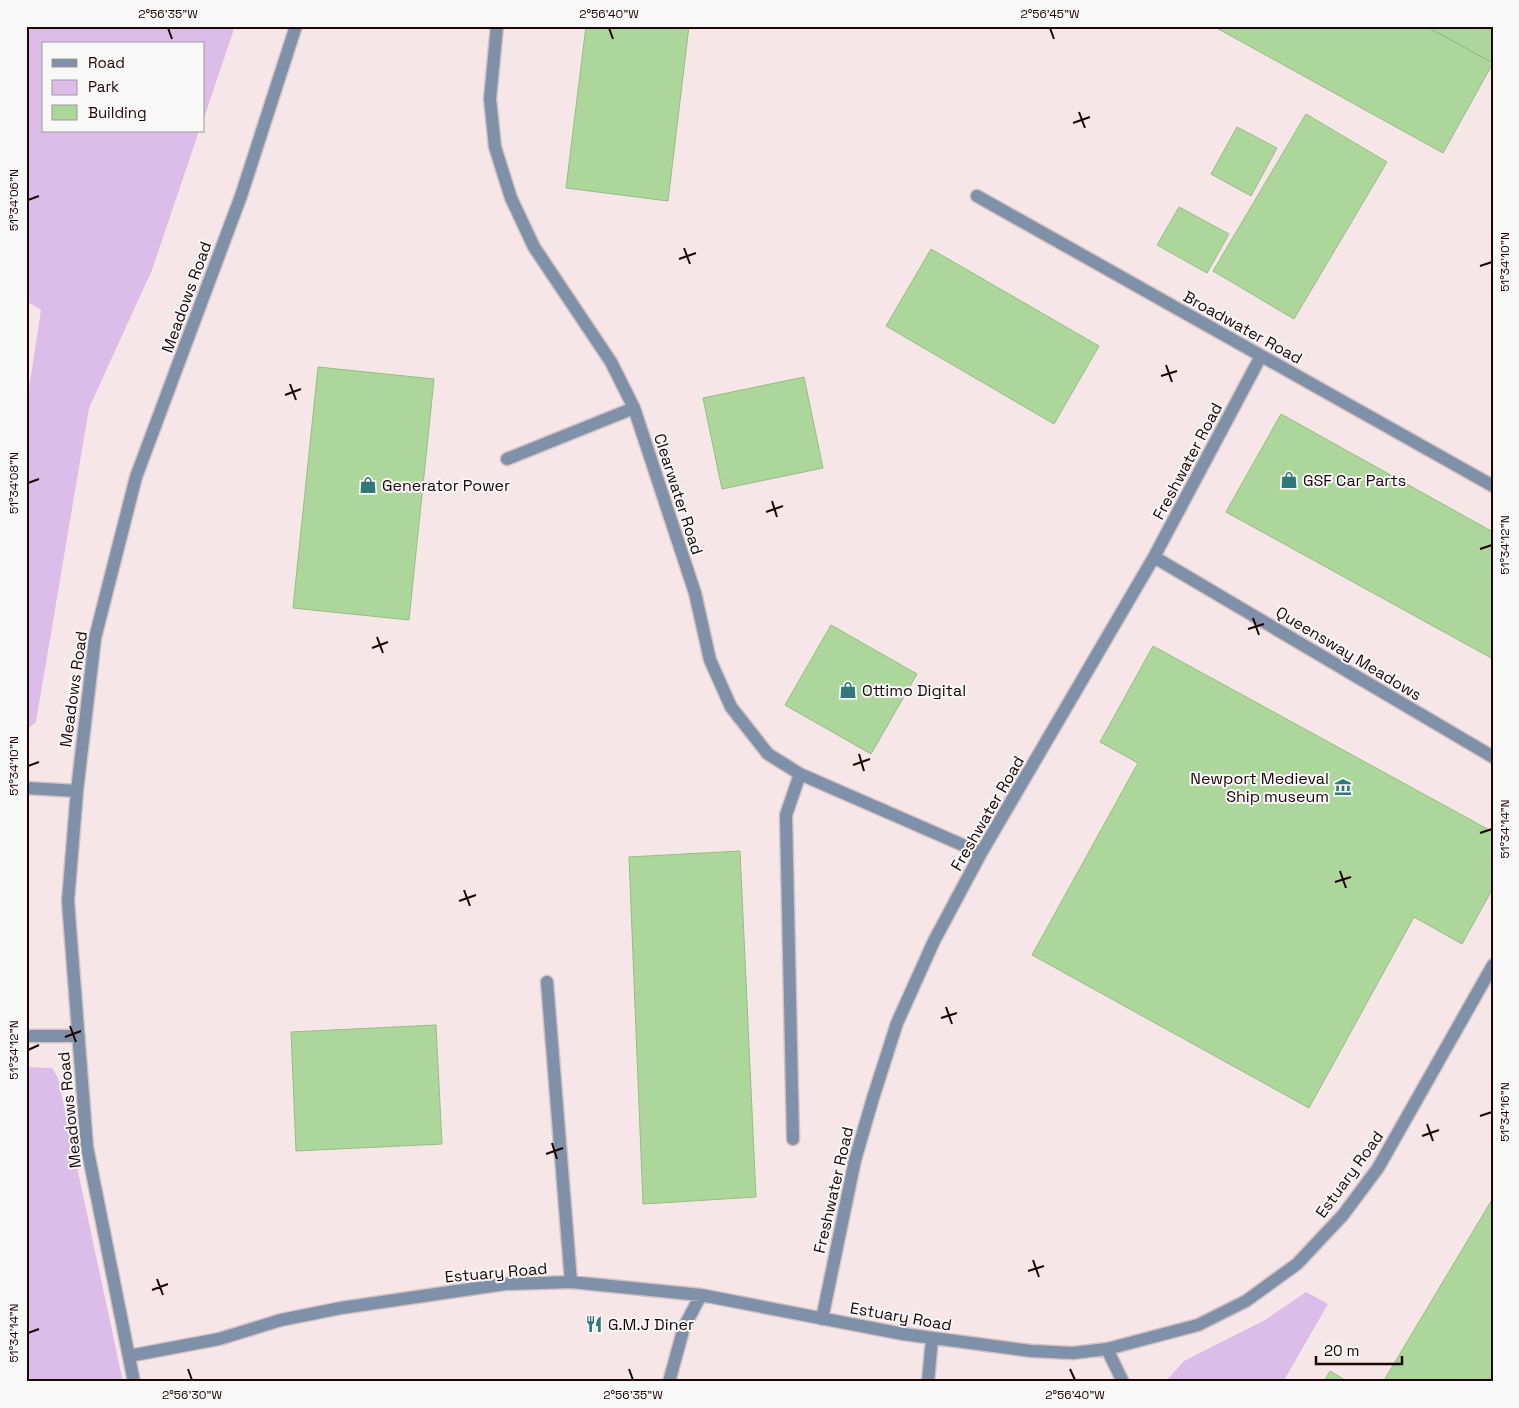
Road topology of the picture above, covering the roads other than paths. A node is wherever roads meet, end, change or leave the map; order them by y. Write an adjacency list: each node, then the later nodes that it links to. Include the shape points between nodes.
1 (296, 26): 12 (street, Meadows Road, via 241,196 136,477 95,638)
2 (497, 26): 5 (street, Clearwater Road, via 490,99 495,147 510,198 534,247 611,362)
3 (977, 196): 4 (street, Broadwater Road)
4 (1261, 356): 7 (street, Broadwater Road); 8 (street, Freshwater Road)
5 (634, 408): 6 (street); 10 (street, Clearwater Road, via 695,593 710,660 731,707 768,754)
6 (508, 459)
7 (1493, 486)
8 (1154, 557): 9 (street, Queensway Meadows); 13 (street, Freshwater Road)
9 (1493, 757)
10 (800, 774): 13 (street, Clearwater Road); 18 (street, via 786,815)
11 (26, 788): 12 (street)
12 (76, 790): 17 (street, Meadows Road, via 68,901)
13 (982, 852): 21 (street, Freshwater Road, via 934,941 897,1023 855,1160)
14 (1493, 965): 23 (street, Estuary Road, via 1378,1168 1343,1215 1296,1264 1246,1301 1198,1325)
15 (547, 982): 19 (street)
16 (26, 1036): 17 (street)
17 (77, 1036): 24 (street, Meadows Road, via 87,1147)
18 (793, 1139)
19 (571, 1282): 20 (street, Estuary Road); 24 (street, Estuary Road, via 505,1284 341,1308 281,1320 219,1339)
20 (700, 1295): 21 (street, Estuary Road); 26 (street, via 684,1327)
21 (822, 1319): 22 (street, Estuary Road)
22 (932, 1338): 23 (street, Estuary Road, via 1030,1351 1073,1353); 27 (street)
23 (1107, 1349): 28 (street)
24 (129, 1356): 25 (street, Meadows Road)
25 (134, 1382)
26 (669, 1382)
27 (928, 1382)
28 (1123, 1382)

